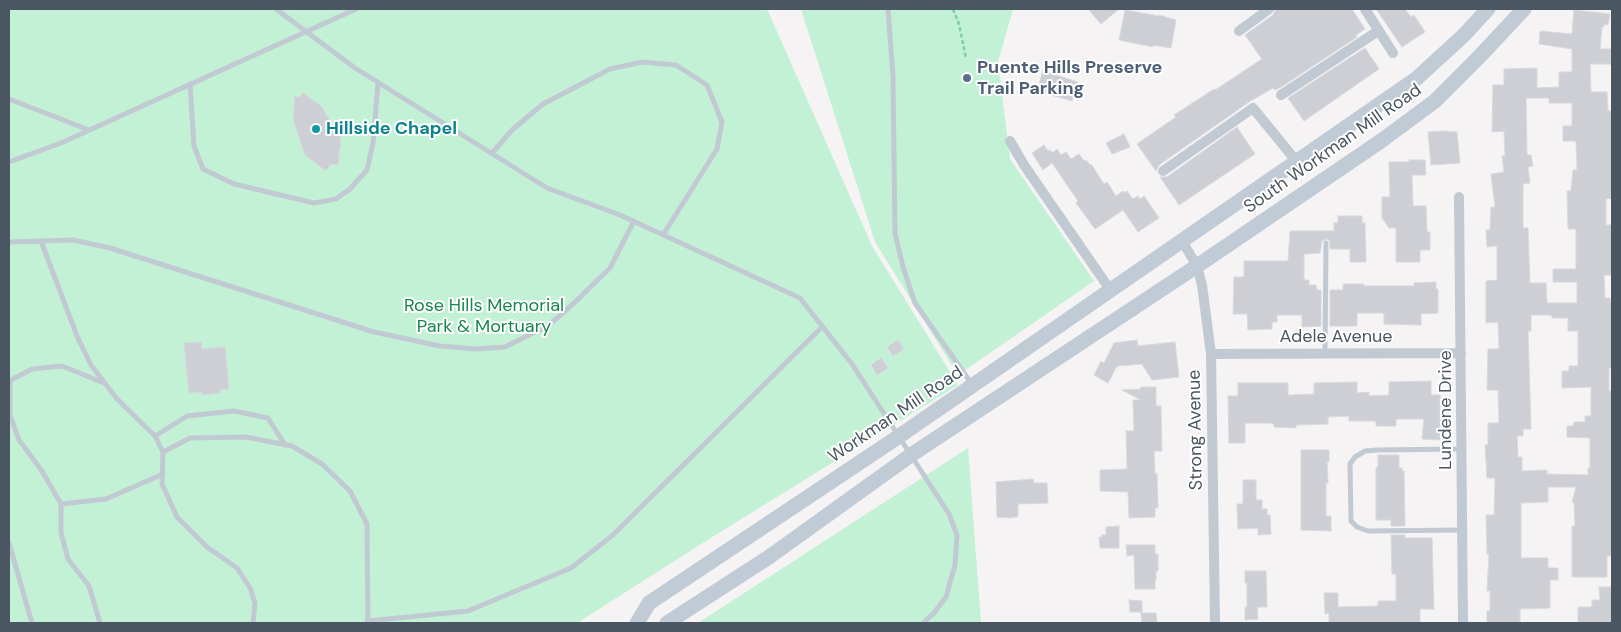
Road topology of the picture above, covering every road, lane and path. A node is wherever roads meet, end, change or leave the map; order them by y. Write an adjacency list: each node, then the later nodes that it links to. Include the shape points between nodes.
1 (276, 9): 11 (lane)
2 (356, 9): 11 (lane)
3 (888, 9): 39 (lane, via 893,77 895,232 903,268 915,303)
4 (953, 9): 13 (path)
5 (1269, 9): 9 (street)
6 (1364, 9): 10 (street)
7 (1488, 9): 22 (main road, South Workman Mill Road, via 1416,79)
8 (1524, 9): 31 (main road, South Workman Mill Road, via 1434,101 1381,141)
9 (1239, 31)
10 (1378, 31): 12 (street); 16 (street)
11 (306, 32): 14 (lane); 15 (lane)
12 (1393, 53)
13 (966, 58)
14 (378, 82): 15 (lane, via 373,143 367,170 336,199 314,203 234,184 204,169 194,146); 20 (lane)
15 (190, 84): 18 (lane)
16 (1282, 95)
17 (9, 99): 18 (lane)
18 (89, 130): 21 (lane)
19 (1010, 141): 32 (street)
20 (492, 153): 25 (lane, via 547,188); 26 (lane, via 512,130 543,104 610,69 642,62 676,65 707,85 722,122 717,149)
21 (9, 162)
22 (1297, 162): 23 (street, via 1253,108); 28 (main road, South Workman Mill Road)
23 (1163, 171)
24 (1459, 197): 34 (street, Lundene Drive)
25 (634, 221): 26 (lane); 27 (lane, via 610,268 549,325 505,347 476,349 440,346 374,332 110,248 73,240)
26 (663, 235): 33 (lane, via 800,298)
27 (42, 241): 29 (lane); 38 (lane, via 77,336)
28 (1182, 241): 31 (street, Strong Avenue); 32 (main road, Workman Mill Road)
29 (9, 242)
30 (1326, 242): 36 (lane)
31 (1197, 266): 35 (street, Strong Avenue); 45 (main road)
32 (1111, 291): 39 (main road, Workman Mill Road)
33 (822, 327): 41 (lane, via 852,364); 50 (lane, via 613,535 571,568 468,611)
34 (1462, 353): 36 (street, Adele Avenue); 43 (street, Lundene Drive)
35 (1211, 354): 36 (street, Adele Avenue); 57 (street, Strong Avenue)
36 (1325, 354)
37 (10, 381): 38 (lane, via 32,369 62,366); 47 (lane, via 10,416 19,440)
38 (104, 383): 40 (lane)
39 (973, 386): 41 (main road, Workman Mill Road)
40 (155, 436): 42 (lane, via 186,416 234,411 268,418); 44 (lane)
41 (898, 438): 45 (lane); 54 (main road, Workman Mill Road, via 649,603)
42 (285, 445): 44 (lane, via 246,437 190,438); 50 (lane, via 322,464 350,491 367,524)
43 (1462, 449): 48 (street, Lundene Drive); 48 (lane, via 1377,450 1365,451 1354,457 1350,464 1350,511 1351,521 1368,531)
44 (163, 452): 46 (lane)
45 (911, 455): 55 (main road, via 769,557); 56 (lane, via 949,514 956,535 955,565 946,596)
46 (163, 474): 47 (lane, via 106,500); 53 (lane, via 162,484 177,517 207,547 237,568 250,588 255,603)
47 (61, 504): 52 (lane, via 61,532 68,559 89,586)
48 (1463, 530): 58 (street, Lundene Drive)
49 (9, 543): 51 (lane)
50 (368, 622)
51 (32, 623)
52 (100, 623)
53 (253, 623)
54 (637, 623)
55 (667, 623)
56 (923, 623)
57 (1215, 623)
58 (1463, 623)

